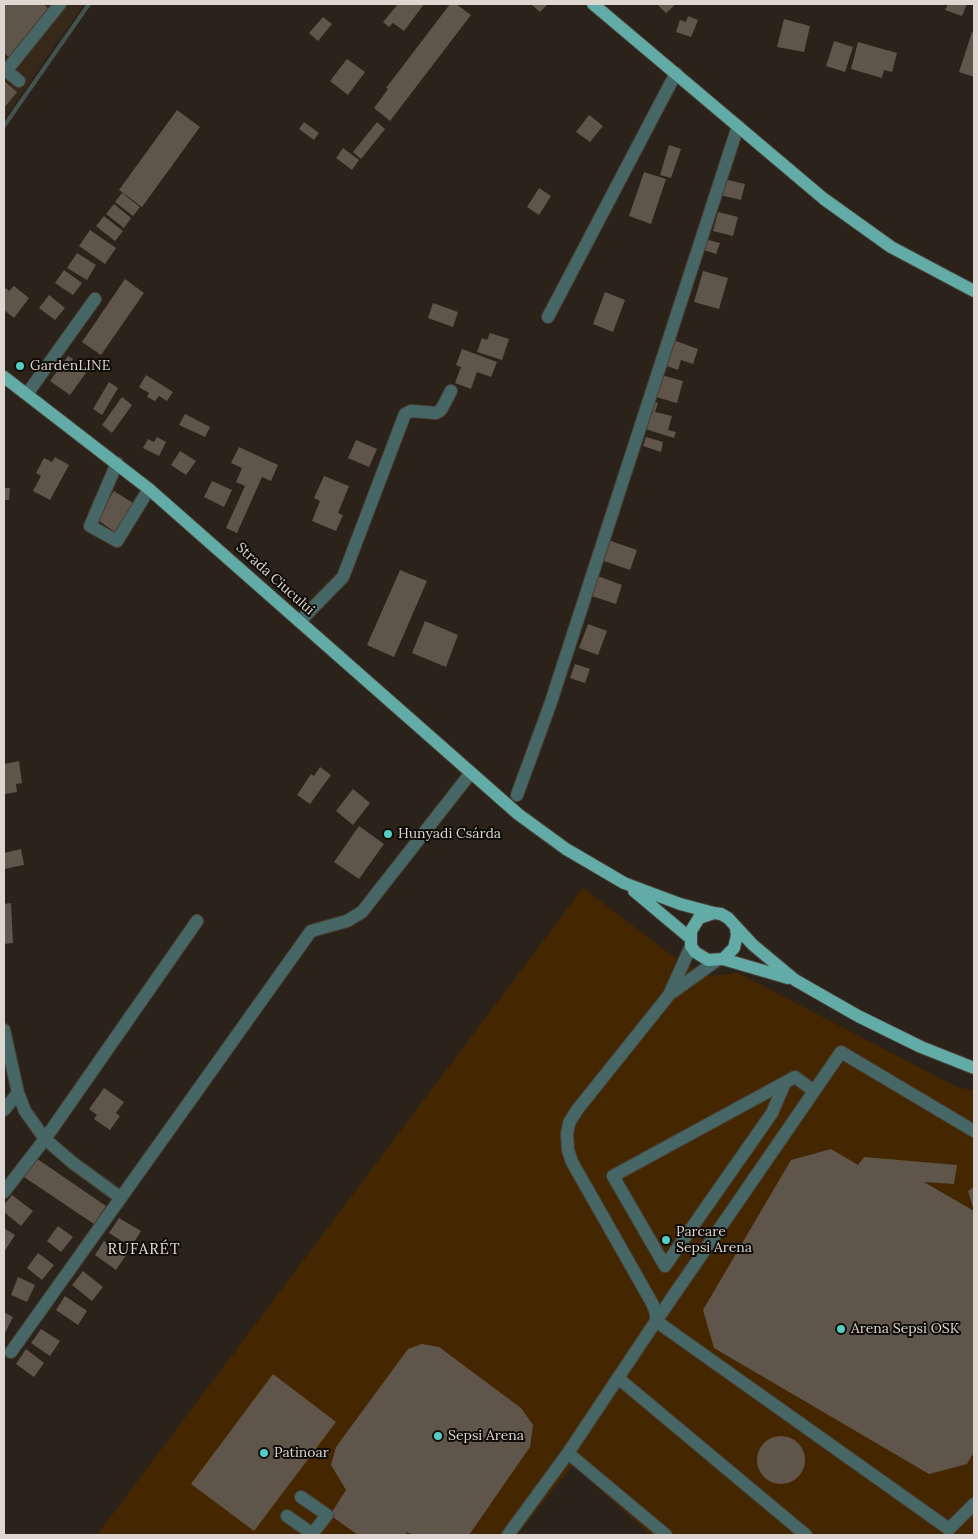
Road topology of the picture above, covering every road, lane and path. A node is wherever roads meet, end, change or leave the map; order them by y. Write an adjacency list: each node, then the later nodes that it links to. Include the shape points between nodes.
1 (60, 4): 3 (street)
2 (593, 4): 4 (main road)
3 (5, 70): 5 (street)
4 (676, 73): 6 (main road); 9 (street)
5 (19, 81)
6 (738, 126): 7 (main road, via 824,199 885,243); 17 (street, via 550,705)
7 (974, 291)
8 (95, 299): 12 (street)
9 (548, 318)
10 (4, 377): 12 (main road, Strada Ciucului)
11 (451, 391): 15 (street, via 436,413 411,411 405,414 343,577)
12 (27, 394): 13 (main road, Strada Ciucului)
13 (117, 463): 14 (main road, Strada Ciucului); 14 (street, via 90,526 117,541)
14 (149, 489): 15 (main road, Strada Ciucului)
15 (300, 621): 16 (main road, Strada Ciucului)
16 (470, 774): 18 (main road, Strada Ciucului, via 566,849); 35 (street, via 362,912 312,932)
17 (517, 795)
18 (624, 883): 19 (main road); 22 (main road)
19 (714, 913): 21 (main road, via 728,918); 22 (main road, via 699,918 694,924)
20 (197, 921): 33 (street)
21 (736, 929): 23 (main road, via 734,948); 24 (main road)
22 (691, 942): 23 (main road, via 701,957); 25 (street)
23 (720, 960): 24 (main road); 25 (street)
24 (795, 980): 27 (main road, via 906,1039)
25 (669, 995): 36 (street, via 577,1110 566,1134 572,1162 652,1303)
26 (4, 1030): 30 (street)
27 (974, 1068)
28 (784, 1085): 28 (street, via 613,1176 665,1266 772,1113); 29 (street, via 796,1077)
29 (814, 1091): 32 (street, via 842,1052); 36 (street)
30 (18, 1093): 31 (street); 33 (street)
31 (4, 1110)
32 (974, 1131)
33 (45, 1138): 34 (street); 35 (street, via 72,1163)
34 (4, 1192)
35 (121, 1198): 37 (street)
36 (656, 1321): 38 (street); 43 (street)
37 (11, 1352)
38 (618, 1378): 39 (street); 47 (street)
39 (568, 1453): 45 (street); 46 (street)
40 (301, 1497): 44 (street, via 326,1515)
41 (974, 1504): 43 (street)
42 (287, 1516): 44 (street)
43 (947, 1532)
44 (313, 1535)
45 (508, 1535)
46 (666, 1535)
47 (806, 1535)

